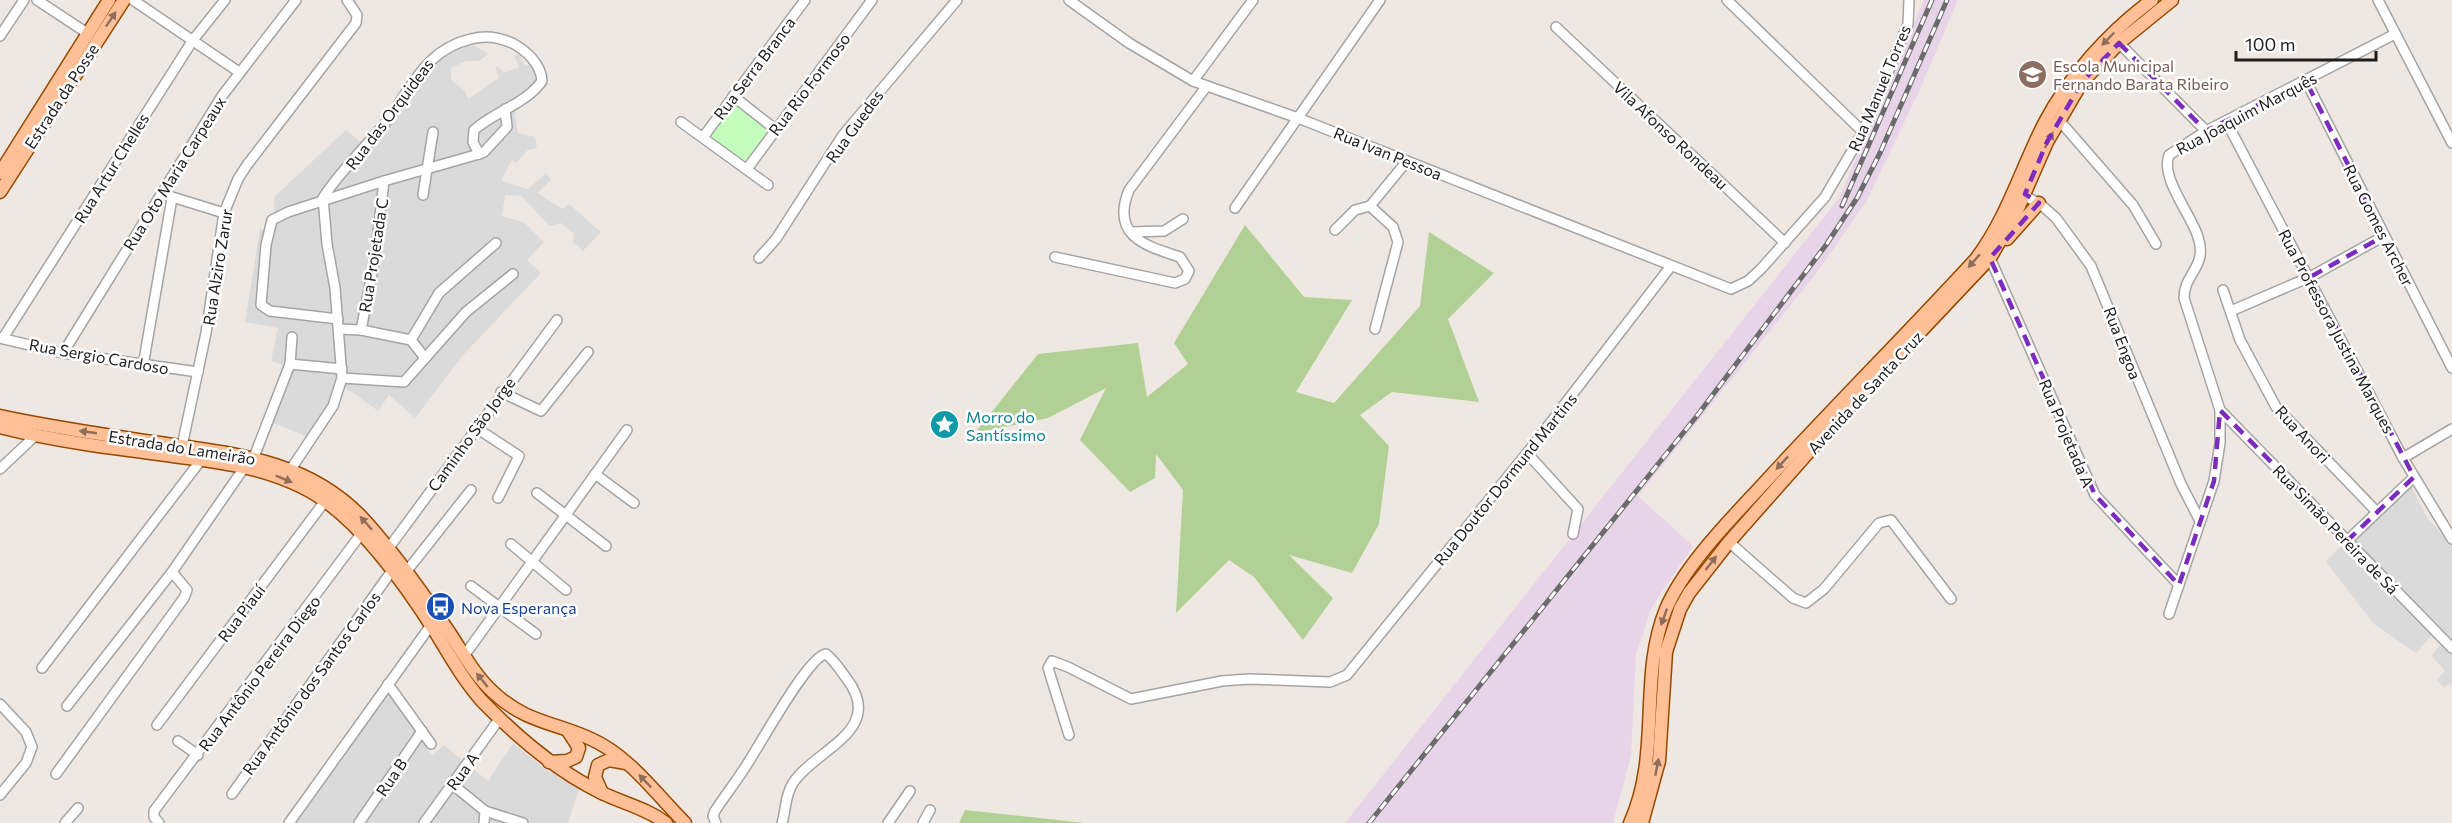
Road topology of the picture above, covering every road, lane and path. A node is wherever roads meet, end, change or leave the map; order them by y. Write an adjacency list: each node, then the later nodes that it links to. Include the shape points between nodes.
1 (24, 0): 23 (street)
2 (37, 0): 21 (street)
3 (109, 0): 21 (main road, Estrada da Posse)
4 (124, 0): 50 (main road, Estrada da Posse, one-way to 4)
5 (133, 0): 24 (street)
6 (225, 0): 24 (street, Rua Artur Chelles)
7 (296, 0): 26 (street, Rua Oto Maria Carpeaux)
8 (347, 0): 58 (street, Rua Alziro Zarur, via 357,18 247,165)
9 (805, 0): 30 (street, Rua Serra Branca)
10 (873, 0): 36 (street, Rua Rio Formoso)
11 (957, 0): 68 (street, Rua Guedes, via 843,135 776,239)
12 (1069, 0): 27 (street, Rua Ivan Pessoa, via 1129,43)
13 (1252, 0): 27 (street)
14 (1380, 0): 32 (street)
15 (1727, 0): 39 (street)
16 (2152, 0): 51 (main road, Avenida de Santa Cruz, one-way to 51, via 2099,49 2059,99 2042,129)
17 (2172, 0): 25 (main road, Avenida de Santa Cruz)
18 (2378, 0): 22 (street)
19 (1909, 4): 39 (street, Rua Manuel Torres, via 1908,24)
20 (1556, 27): 64 (street, Vila Afonso Rondeau)
21 (87, 33): 46 (main road, Estrada da Posse)
22 (2395, 34): 28 (street, Rua Joaquim Marquês); 41 (street)
23 (0, 36)
24 (193, 40): 26 (street); 80 (street, Rua Artur Chelles)
25 (2119, 44): 33 (main road, Avenida de Santa Cruz, via 2082,82); 37 (street)
26 (239, 72): 49 (street, Rua Oto Maria Carpeaux)
27 (1193, 81): 29 (street, Rua Ivan Pessoa)
28 (2306, 81): 34 (street, Rua Joaquim Marquês); 62 (street, Rua Gomes Archer)
29 (1206, 87): 32 (street, Rua Ivan Pessoa); 61 (street, via 1129,190 1125,208)
30 (733, 96): 36 (street); 40 (street, Rua Serra Branca)
31 (505, 109): 42 (street, via 507,127); 42 (street, Rua das Orquideas, via 474,130 473,142); 54 (street, Rua das Orquideas, via 542,81 528,54 503,39 491,37 446,47 427,63 391,116)
32 (1298, 117): 43 (street, Rua Ivan Pessoa); 57 (street)
33 (2059, 120): 51 (main road, Avenida de Santa Cruz, one-way to 33); 65 (street, via 2133,205)
34 (2226, 121): 37 (street, Rua Joaquim Marquês); 71 (street, Rua Professora Justina Marques)
35 (681, 122): 40 (street)
36 (775, 129): 45 (street, Rua Rio Formoso)
37 (2206, 131): 91 (street, Rua Joaquim Marquês, via 2174,150 2166,162 2202,251 2184,298)
38 (433, 132): 44 (street)
39 (1863, 132): 64 (street, Rua Manuel Torres, via 1826,197)
40 (704, 136): 45 (street)
41 (2452, 143)
42 (479, 154): 44 (street)
43 (1407, 161): 56 (street); 69 (street, Rua Ivan Pessoa)
44 (428, 168): 47 (street); 52 (street)
45 (747, 169): 48 (street)
46 (0, 173)
47 (384, 181): 54 (street); 78 (street, Rua Projetada C, via 375,259)
48 (768, 185)
49 (162, 191): 53 (street); 83 (street, Rua Oto Maria Carpeaux)
50 (0, 192)
51 (2019, 194): 55 (street, Rua Engoa); 66 (main road, Avenida de Santa Cruz); 173 (main road, Avenida de Santa Cruz, one-way to 173, via 1976,259 1740,509 1681,583 1655,641 1649,747)
52 (423, 195)
53 (172, 198): 58 (street); 86 (street)
54 (323, 201): 76 (street); 76 (street, via 288,212 269,225 261,305 270,311)
55 (2039, 203): 66 (main road); 114 (street, Rua Engoa, via 2091,266)
56 (1370, 206): 60 (street, via 1355,210); 77 (street, via 1394,227 1398,242)
57 (1235, 208)
58 (224, 213): 88 (street, Rua Alziro Zarur)
59 (1183, 219): 61 (street, via 1164,231)
60 (1335, 230)
61 (1131, 232): 67 (street, via 1146,246 1180,257 1189,271 1185,279 1175,283)
62 (2384, 236): 71 (street); 87 (street, Rua Gomes Archer)
63 (496, 243): 81 (street, via 439,293)
64 (1785, 243): 72 (street, Rua Manuel Torres, via 1748,281 1731,289)
65 (2156, 244)
66 (1994, 253): 119 (main road, Avenida de Santa Cruz); 127 (street, Rua Projetada A, via 2095,495)
67 (1055, 257)
68 (759, 258)
69 (1671, 266): 72 (street, Rua Ivan Pessoa); 99 (street, Rua Doutor Dormund Martins)
70 (513, 274): 84 (street, via 466,312)
71 (2310, 277): 74 (street); 100 (street, Rua Professora Justina Marques)
72 (1719, 286)
73 (2223, 290): 74 (street, Rua Anori)
74 (2231, 312): 112 (street, Rua Anori, via 2254,369 2276,406)
75 (557, 320): 90 (street, Caminho São Jorge)
76 (338, 324): 78 (street); 89 (street)
77 (1375, 329)
78 (361, 330): 81 (street)
79 (292, 337): 85 (street)
80 (1, 338): 83 (street, Rua Sergio Cardoso)
81 (411, 340): 84 (street)
82 (588, 352): 90 (street, via 541,411)
83 (63, 353): 86 (street, Rua Sergio Cardoso)
84 (425, 358): 89 (street, via 411,376 398,384)
85 (290, 364): 89 (street); 102 (street)
86 (143, 366): 88 (street, Rua Sergio Cardoso)
87 (2452, 368)
88 (198, 372): 98 (street, Rua Alziro Zarur)
89 (342, 374): 104 (street, via 333,406)
90 (501, 392): 93 (street, Caminho São Jorge)
91 (2220, 410): 114 (street, via 2218,465); 118 (street, Rua Simão Pereira de Sá)
92 (0, 416): 98 (main road, Estrada do Lameirão, one-way to 92)
93 (476, 427): 109 (street, via 519,456); 122 (street, Caminho São Jorge)
94 (0, 428): 97 (main road, Estrada do Lameirão)
95 (2452, 429): 100 (street)
96 (627, 430): 105 (street)
97 (35, 436): 101 (main road, Estrada do Lameirão); 103 (street)
98 (182, 446): 102 (main road, Estrada do Lameirão)
99 (1527, 453): 116 (street, via 1578,509); 145 (street, Rua Doutor Dormund Martins, via 1353,670 1340,680 1240,680 1131,699 1052,662 1048,668)
100 (2403, 458): 106 (street, Rua Professora Justina Marques)
101 (201, 460): 102 (main road, Estrada do Lameirão); 137 (street)
102 (250, 461): 104 (main road, Estrada do Lameirão); 110 (main road, Estrada do Lameirão, one-way to 110); 124 (street)
103 (0, 469)
104 (291, 470): 122 (main road, Estrada do Lameirão, one-way to 104, via 350,506)
105 (595, 474): 111 (street); 113 (street)
106 (2414, 477): 112 (street); 117 (street, Rua Professora Justina Marques)
107 (471, 490): 126 (street)
108 (537, 493): 113 (street)
109 (498, 498)
110 (325, 501): 115 (main road, Estrada do Lameirão); 142 (street, Rua Piauí)
111 (634, 503)
112 (2377, 512): 118 (street)
113 (567, 515): 121 (street); 123 (street)
114 (2200, 521): 127 (street)
115 (361, 534): 125 (main road, Estrada do Lameirão); 148 (street, Rua Antônio Pereira Diego)
116 (1573, 534)
117 (2452, 539)
118 (2348, 540): 135 (street, Rua Simão Pereira de Sá)
119 (1729, 542): 130 (street, via 1793,598 1806,603 1824,589 1879,523 1891,520); 174 (main road, Avenida de Santa Cruz, one-way to 119, via 1659,761 1664,672 1671,633 1689,593)
120 (511, 544): 123 (street)
121 (606, 546)
122 (388, 549): 126 (main road, Estrada do Lameirão)
123 (531, 563): 129 (street); 131 (street)
124 (172, 572): 140 (street); 151 (street, via 187,590 184,598)
125 (391, 572): 133 (main road, Estrada do Lameirão); 155 (street, Rua Antônio dos Santos Carlos)
126 (406, 572): 136 (main road, Estrada do Lameirão)
127 (2179, 585): 132 (street)
128 (471, 586): 131 (street)
129 (566, 590)
130 (1951, 599)
131 (498, 607): 134 (street); 136 (street)
132 (2169, 614)
133 (431, 625): 138 (street); 141 (main road, Estrada do Lameirão, via 472,688)
134 (536, 634)
135 (2452, 648)
136 (464, 656): 144 (main road, Estrada do Lameirão, one-way to 136, via 531,719 508,705 483,682)
137 (42, 668)
138 (388, 684): 143 (street); 162 (street)
139 (0, 704): 156 (street, via 26,732 32,747 26,763)
140 (67, 706)
141 (500, 718): 149 (main road, Estrada do Lameirão); 152 (street, Rua A)
142 (157, 725)
143 (422, 731): 147 (street); 163 (street, Rua B)
144 (567, 731): 149 (main road, via 579,748 576,757); 150 (main road, Estrada do Lameirão, via 591,739)
145 (1069, 735)
146 (178, 741): 148 (street)
147 (431, 744)
148 (198, 755): 161 (street, Rua Antônio Pereira Diego, via 154,811)
149 (549, 762): 154 (main road, Estrada do Lameirão)
150 (627, 763): 154 (main road, via 609,759 598,765 595,777); 168 (main road, Estrada do Lameirão, one-way to 150)
151 (56, 774)
152 (452, 784): 159 (street); 164 (street, Rua A)
153 (910, 791): 171 (street)
154 (602, 793): 167 (main road, Estrada do Lameirão)
155 (232, 794)
156 (0, 795)
157 (78, 808): 160 (street)
158 (930, 810): 172 (street)
159 (485, 811): 165 (street); 166 (street)
160 (65, 823)
161 (159, 823)
162 (289, 823)
163 (359, 823)
164 (424, 823)
165 (484, 823)
166 (523, 823)
167 (666, 823)
168 (685, 823)
169 (716, 823): 170 (street, via 715,811 769,727 809,668 826,654 857,696 854,724 841,741 793,783)
170 (782, 823)
171 (888, 823)
172 (923, 823)
173 (1630, 823)
174 (1642, 823)

